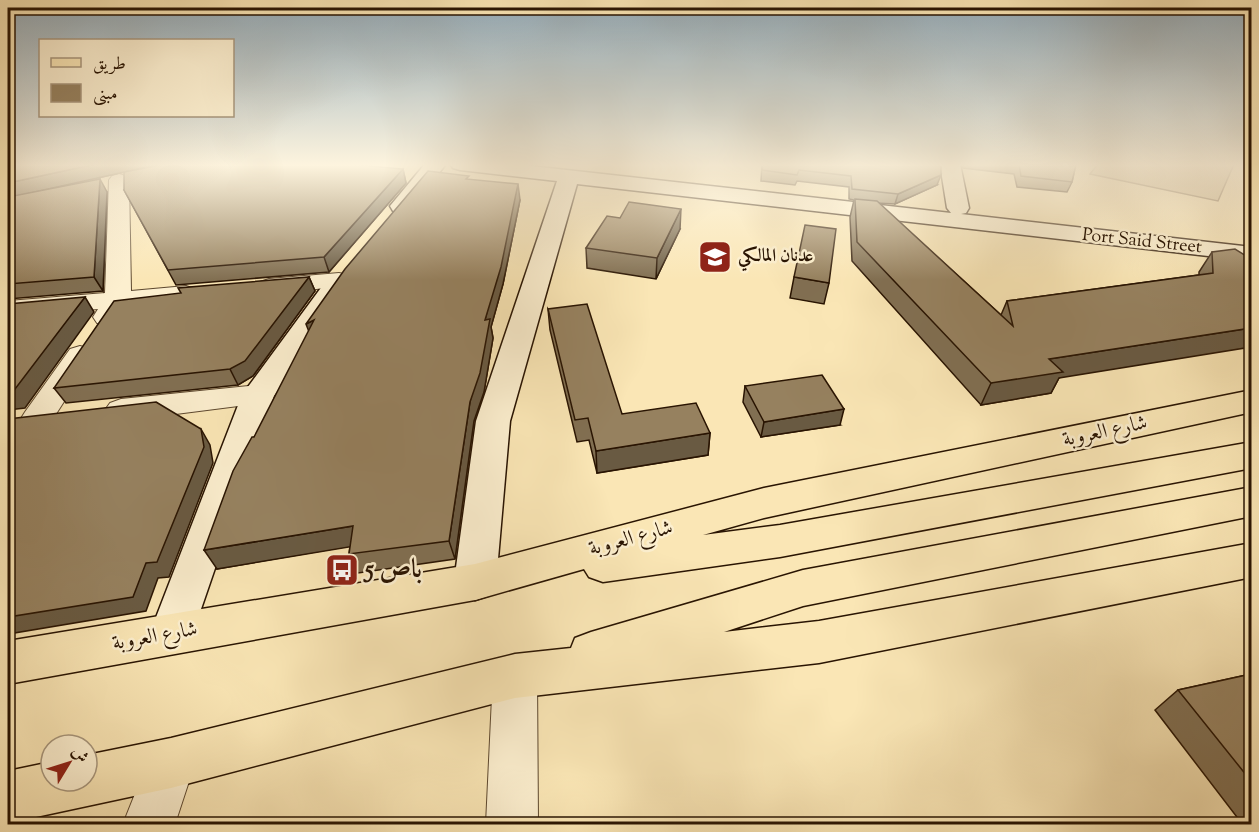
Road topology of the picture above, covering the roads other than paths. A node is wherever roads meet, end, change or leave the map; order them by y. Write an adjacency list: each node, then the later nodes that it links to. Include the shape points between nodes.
1 (119, 203): 14 (street)
2 (404, 203): 8 (main road)
3 (555, 203): 22 (main road, via 494,421)
4 (832, 203): 10 (main road, Port Said Street)
5 (904, 203): 7 (main road)
6 (957, 203): 7 (main road)
7 (958, 208): 9 (main road)
8 (384, 227)
9 (1251, 241)
10 (1251, 254)
11 (347, 271): 12 (street); 16 (main road)
12 (246, 289)
13 (211, 292): 14 (street)
14 (118, 300): 15 (street); 18 (street)
15 (8, 309)
16 (258, 395): 18 (street); 23 (main road)
17 (1251, 401): 22 (main road, شارع العروبة, via 764,503)
18 (22, 421)
19 (1251, 455): 22 (main road, via 780,541)
20 (1251, 501): 25 (main road, via 803,588)
21 (1251, 560): 25 (main road, via 819,642)
22 (475, 582): 23 (main road, شارع العروبة)
23 (172, 633): 24 (main road, شارع العروبة)
24 (8, 663)
25 (515, 676): 26 (main road); 31 (street)
26 (171, 763): 27 (main road); 30 (street)
27 (99, 778)
28 (39, 791): 29 (main road)
29 (8, 797)
30 (150, 825)
31 (512, 825)

